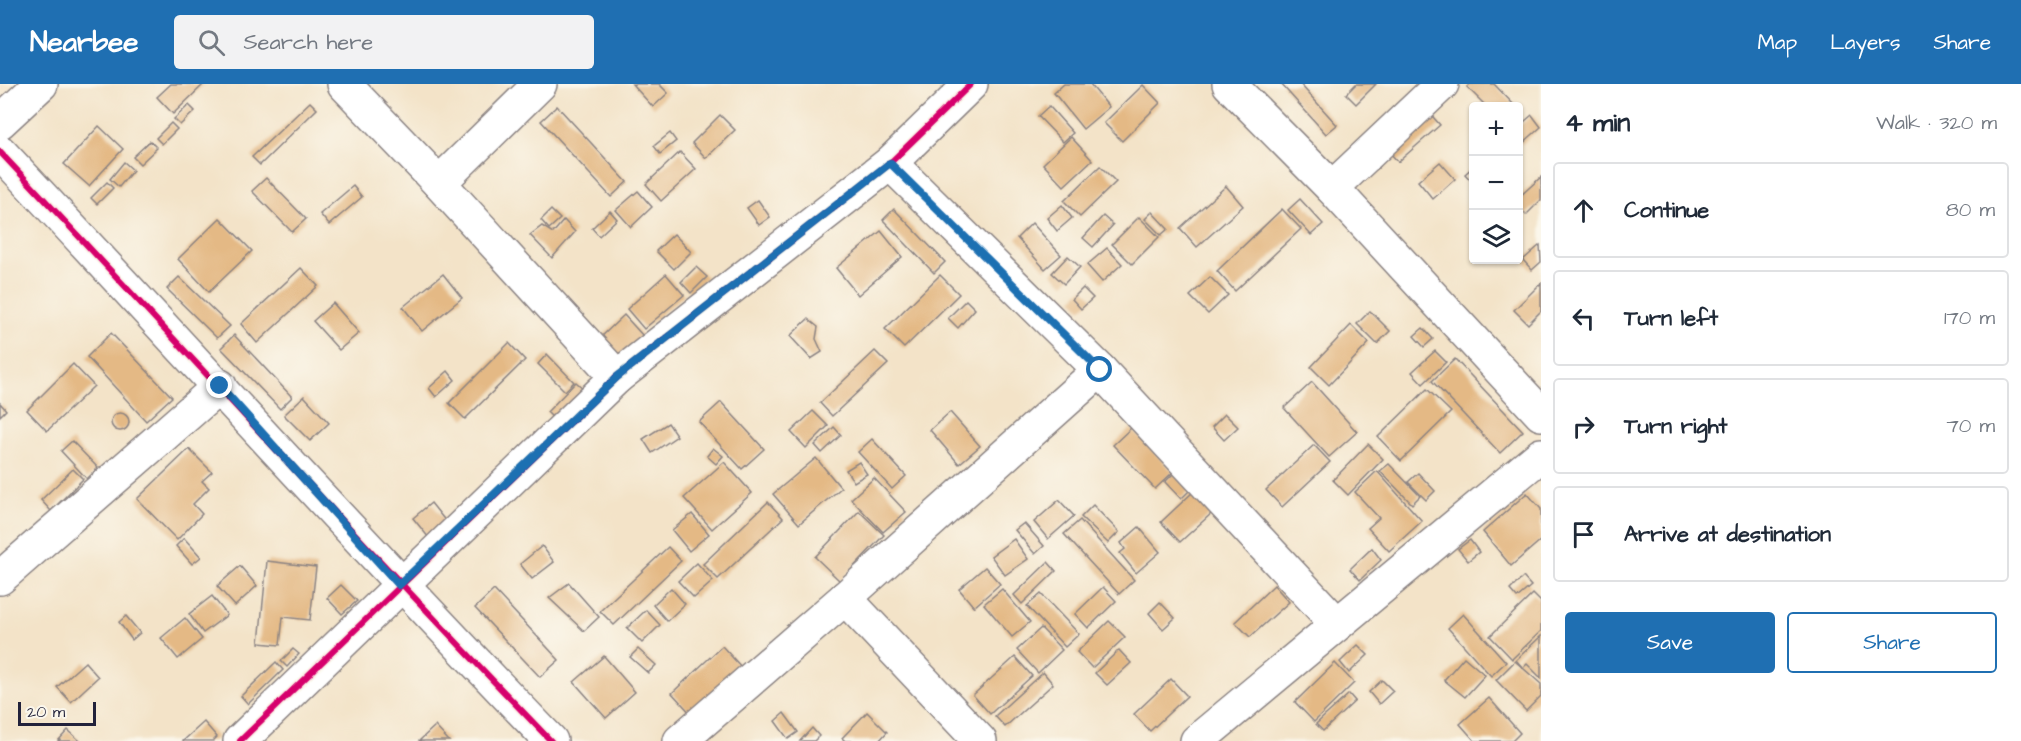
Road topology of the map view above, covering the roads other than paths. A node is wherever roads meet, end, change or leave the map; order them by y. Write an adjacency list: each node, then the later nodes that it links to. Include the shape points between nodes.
1 (41, 84): 7 (street)
2 (344, 84): 10 (street)
3 (540, 84): 10 (street)
4 (971, 84): 9 (street)
5 (1229, 84): 11 (street)
6 (1442, 84): 11 (street)
7 (0, 122)
8 (0, 152): 14 (street)
9 (890, 163): 12 (street); 13 (street)
10 (439, 183): 13 (street)
11 (1332, 188): 15 (street)
12 (1100, 370): 19 (street); 20 (street)
13 (617, 377): 18 (street)
14 (220, 386): 17 (street); 18 (street)
15 (1541, 414)
16 (1541, 455): 20 (street)
17 (0, 578)
18 (399, 585): 21 (street); 22 (street)
19 (845, 598): 23 (street); 24 (street)
20 (1337, 624): 25 (street)
21 (240, 741)
22 (551, 741)
23 (680, 741)
24 (980, 741)
25 (1197, 741)

